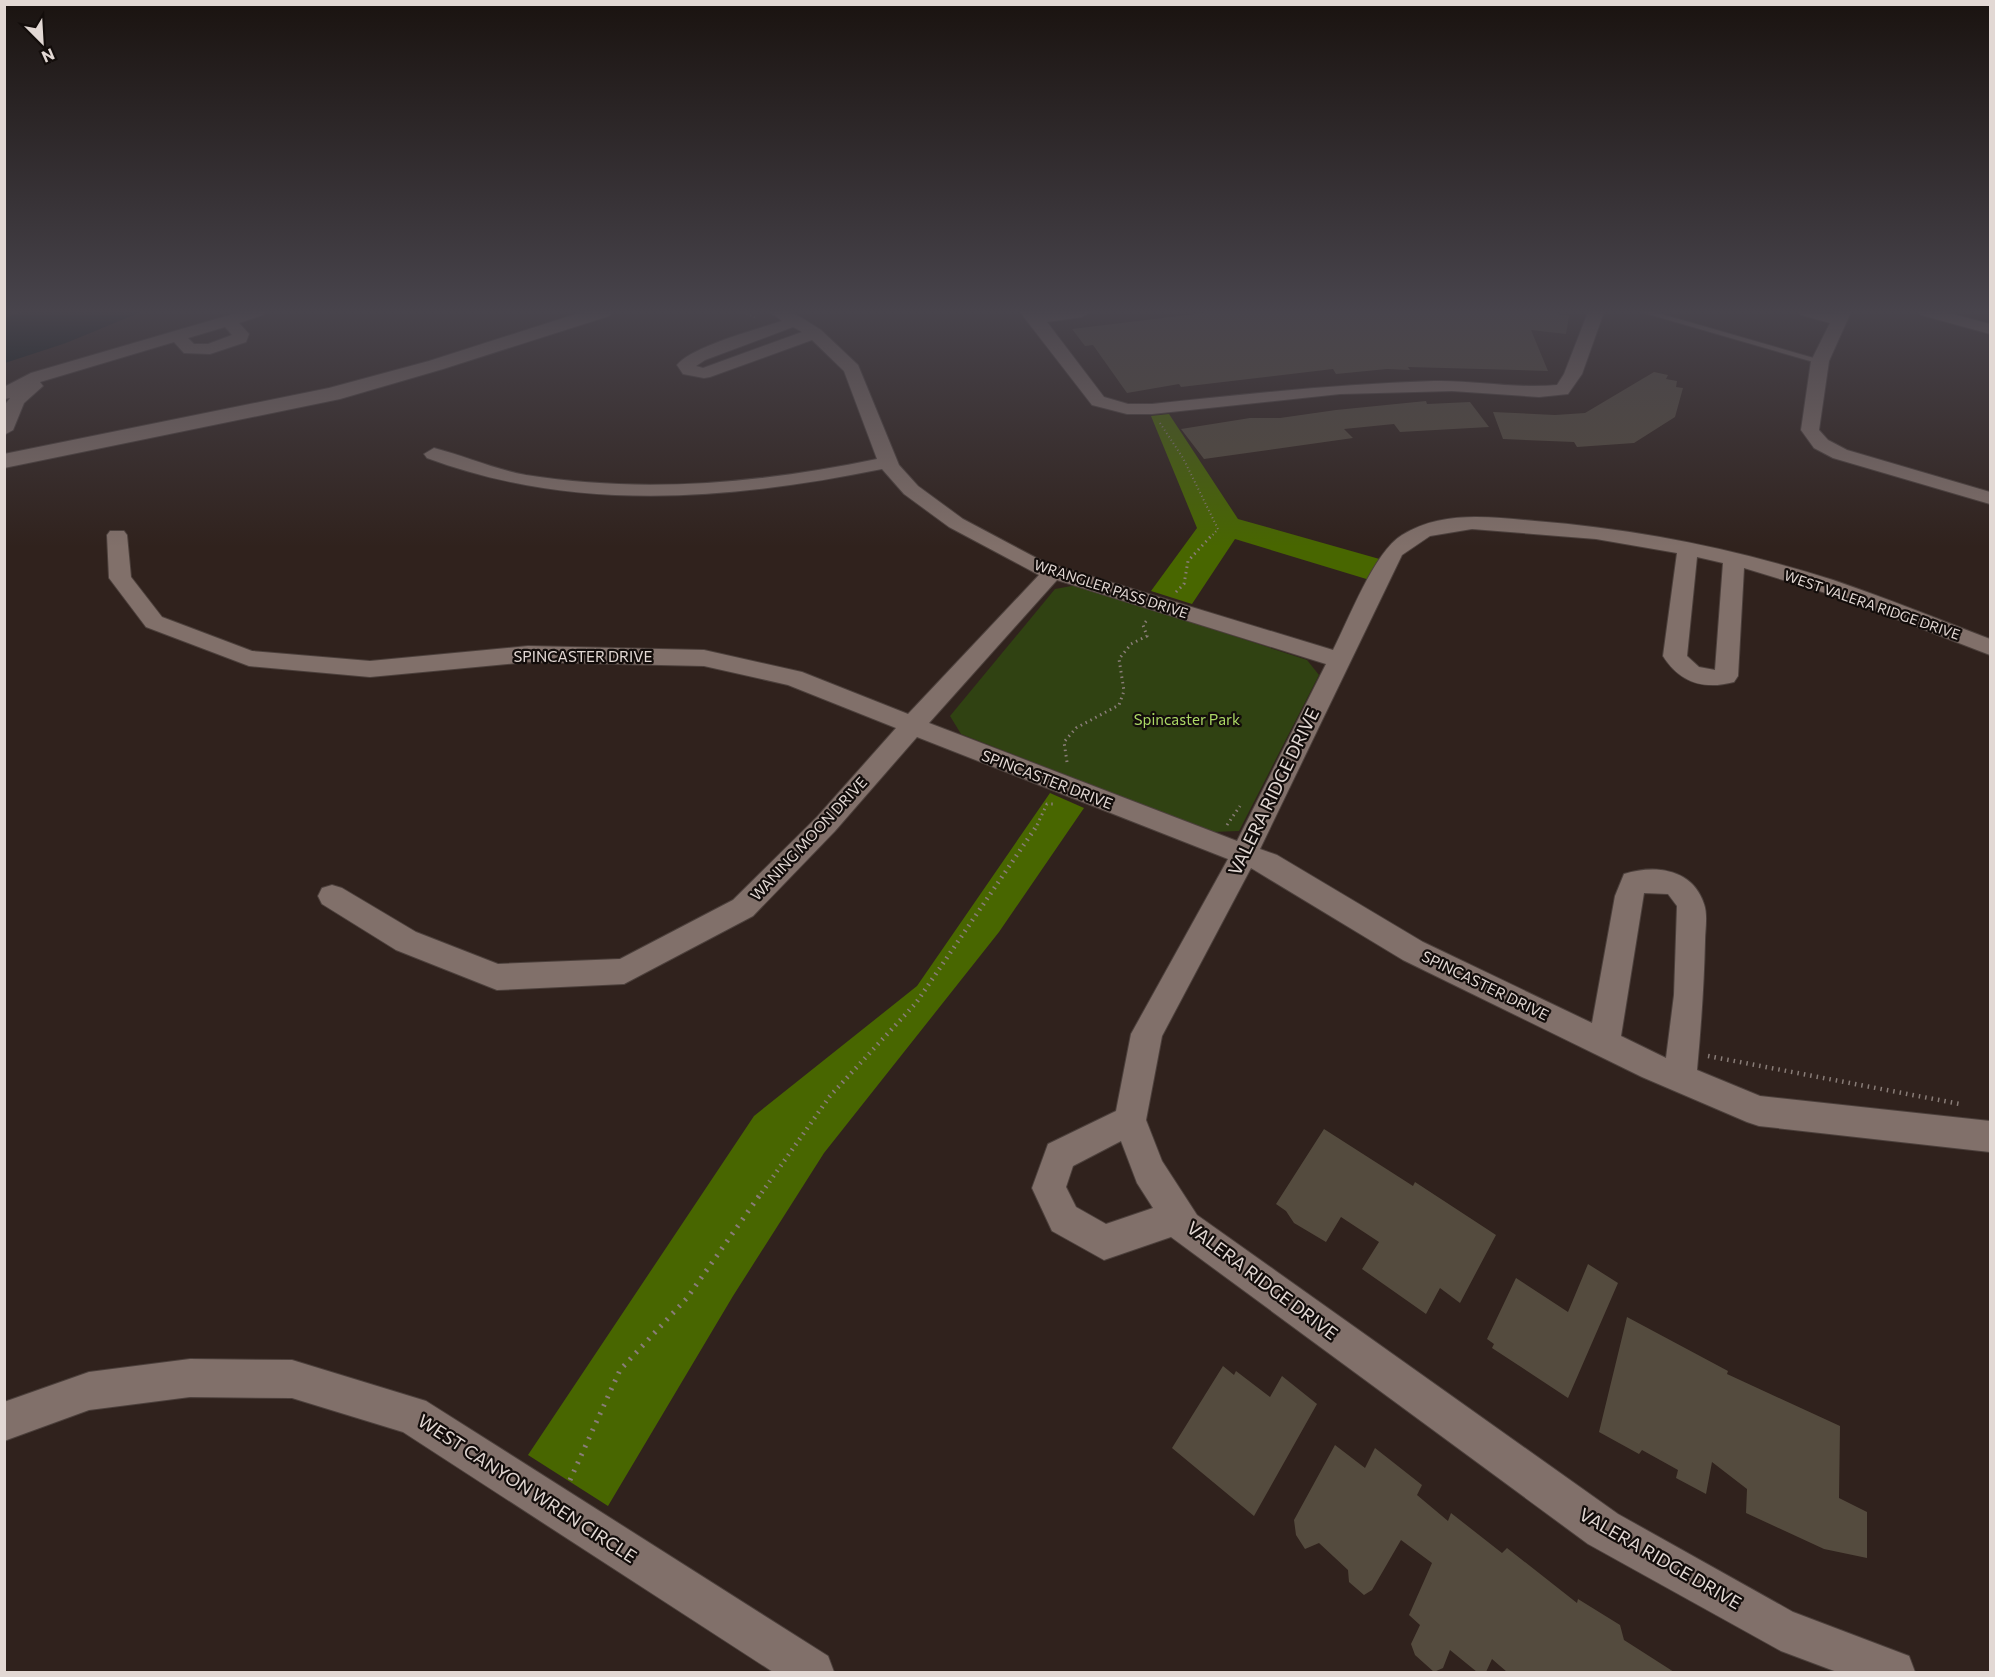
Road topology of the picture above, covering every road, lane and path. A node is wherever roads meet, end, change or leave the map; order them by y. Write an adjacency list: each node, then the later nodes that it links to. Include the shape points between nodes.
1 (28, 390): 10 (street, via 10,408)
2 (345, 390): 12 (street, via 199,424)
3 (860, 390): 13 (street, WRANGLER PASS DRIVE)
4 (1090, 390): 9 (street, via 1098,401 1127,409)
5 (1329, 390): 9 (street)
6 (1514, 390): 7 (street)
7 (1559, 390)
8 (1816, 390): 14 (street, via 1810,430 1821,444 1840,454)
9 (1152, 410): 20 (path, via 1183,458 1218,529 1188,561 1184,584)
10 (4, 430)
11 (434, 454): 13 (street, via 490,473 535,482 635,491 798,480)
12 (4, 461)
13 (889, 462): 19 (street, WRANGLER PASS DRIVE, via 911,490 956,523 1036,567)
14 (1990, 498)
15 (1432, 527): 17 (street, WEST VALERA RIDGE DRIVE, via 1465,522 1553,528 1630,536); 22 (street, VALERA RIDGE DRIVE, via 1408,537 1393,552)
16 (117, 535): 23 (street, SPINCASTER DRIVE, via 120,578 154,622 249,658 370,669 528,654 704,658 794,678)
17 (1688, 548): 18 (street, WEST VALERA RIDGE DRIVE); 18 (street, via 1675,656 1681,667 1701,678 1726,676)
18 (1734, 560): 21 (street, WEST VALERA RIDGE DRIVE, via 1804,579)
19 (1053, 572): 20 (street, WRANGLER PASS DRIVE); 23 (street, WANING MOON DRIVE)
20 (1163, 605): 22 (street, WRANGLER PASS DRIVE); 24 (path, via 1143,625 1147,636 1131,643 1120,655 1122,700 1113,711 1075,729 1064,742 1064,759)
21 (1990, 647)
22 (1339, 660): 27 (street, VALERA RIDGE DRIVE)
23 (911, 726): 27 (street, SPINCASTER DRIVE); 28 (street, WANING MOON DRIVE, via 826,825 743,908 624,971 497,977 406,941)
24 (1069, 765)
25 (1058, 804): 36 (path, via 1047,804 1023,848 916,1003 830,1096 687,1298 620,1370)
26 (1241, 804): 27 (path)
27 (1240, 841): 29 (street, SPINCASTER DRIVE, via 1267,864 1413,951); 32 (street, VALERA RIDGE DRIVE, via 1147,1034)
28 (332, 896)
29 (1604, 1044): 30 (street, SPINCASTER DRIVE); 30 (street, via 1634,882 1675,884 1691,906 1689,995)
30 (1681, 1065): 31 (path); 33 (street, SPINCASTER DRIVE, via 1759,1111)
31 (1967, 1105)
32 (1130, 1120): 34 (street, VALERA RIDGE DRIVE, via 1149,1171); 34 (street, via 1060,1155 1049,1188 1064,1219 1104,1242)
33 (1990, 1137)
34 (1179, 1217): 38 (street, VALERA RIDGE DRIVE, via 1185,1227 1603,1529 1781,1629)
35 (4, 1422): 36 (street, WEST CANYON WREN CIRCLE, via 89,1390 190,1378 292,1379 412,1415)
36 (557, 1508): 37 (street, WEST CANYON WREN CIRCLE)
37 (812, 1672)
38 (1893, 1672)

